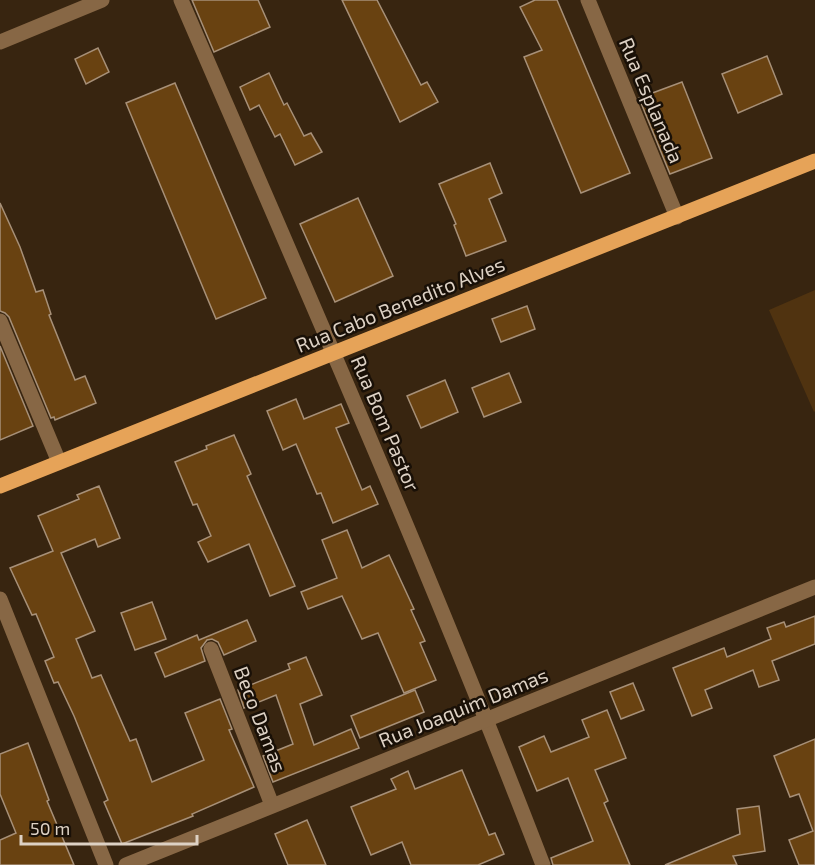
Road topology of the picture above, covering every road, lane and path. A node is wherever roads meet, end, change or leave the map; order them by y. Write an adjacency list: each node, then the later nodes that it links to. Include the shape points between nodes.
1 (102, 0): 4 (street)
2 (181, 0): 8 (street, Rua Bom Pastor)
3 (588, 0): 6 (street, Rua Esplanada)
4 (0, 42)
5 (815, 160): 6 (main road, Rua Cabo Benedito Alves)
6 (677, 217): 8 (main road, Rua Cabo Benedito Alves)
7 (0, 321): 9 (street)
8 (334, 353): 9 (main road, Rua Cabo Benedito Alves); 14 (street, Rua Bom Pastor)
9 (59, 462): 10 (main road, Rua Cabo Benedito Alves)
10 (0, 486)
11 (815, 587): 14 (street, Rua Joaquim Damas)
12 (0, 599): 16 (street)
13 (211, 649): 15 (street, Beco Damas)
14 (487, 720): 15 (street, Rua Joaquim Damas); 18 (street, Rua Bom Pastor)
15 (272, 805): 17 (street, Rua Joaquim Damas)
16 (106, 865)
17 (126, 865)
18 (543, 865)

